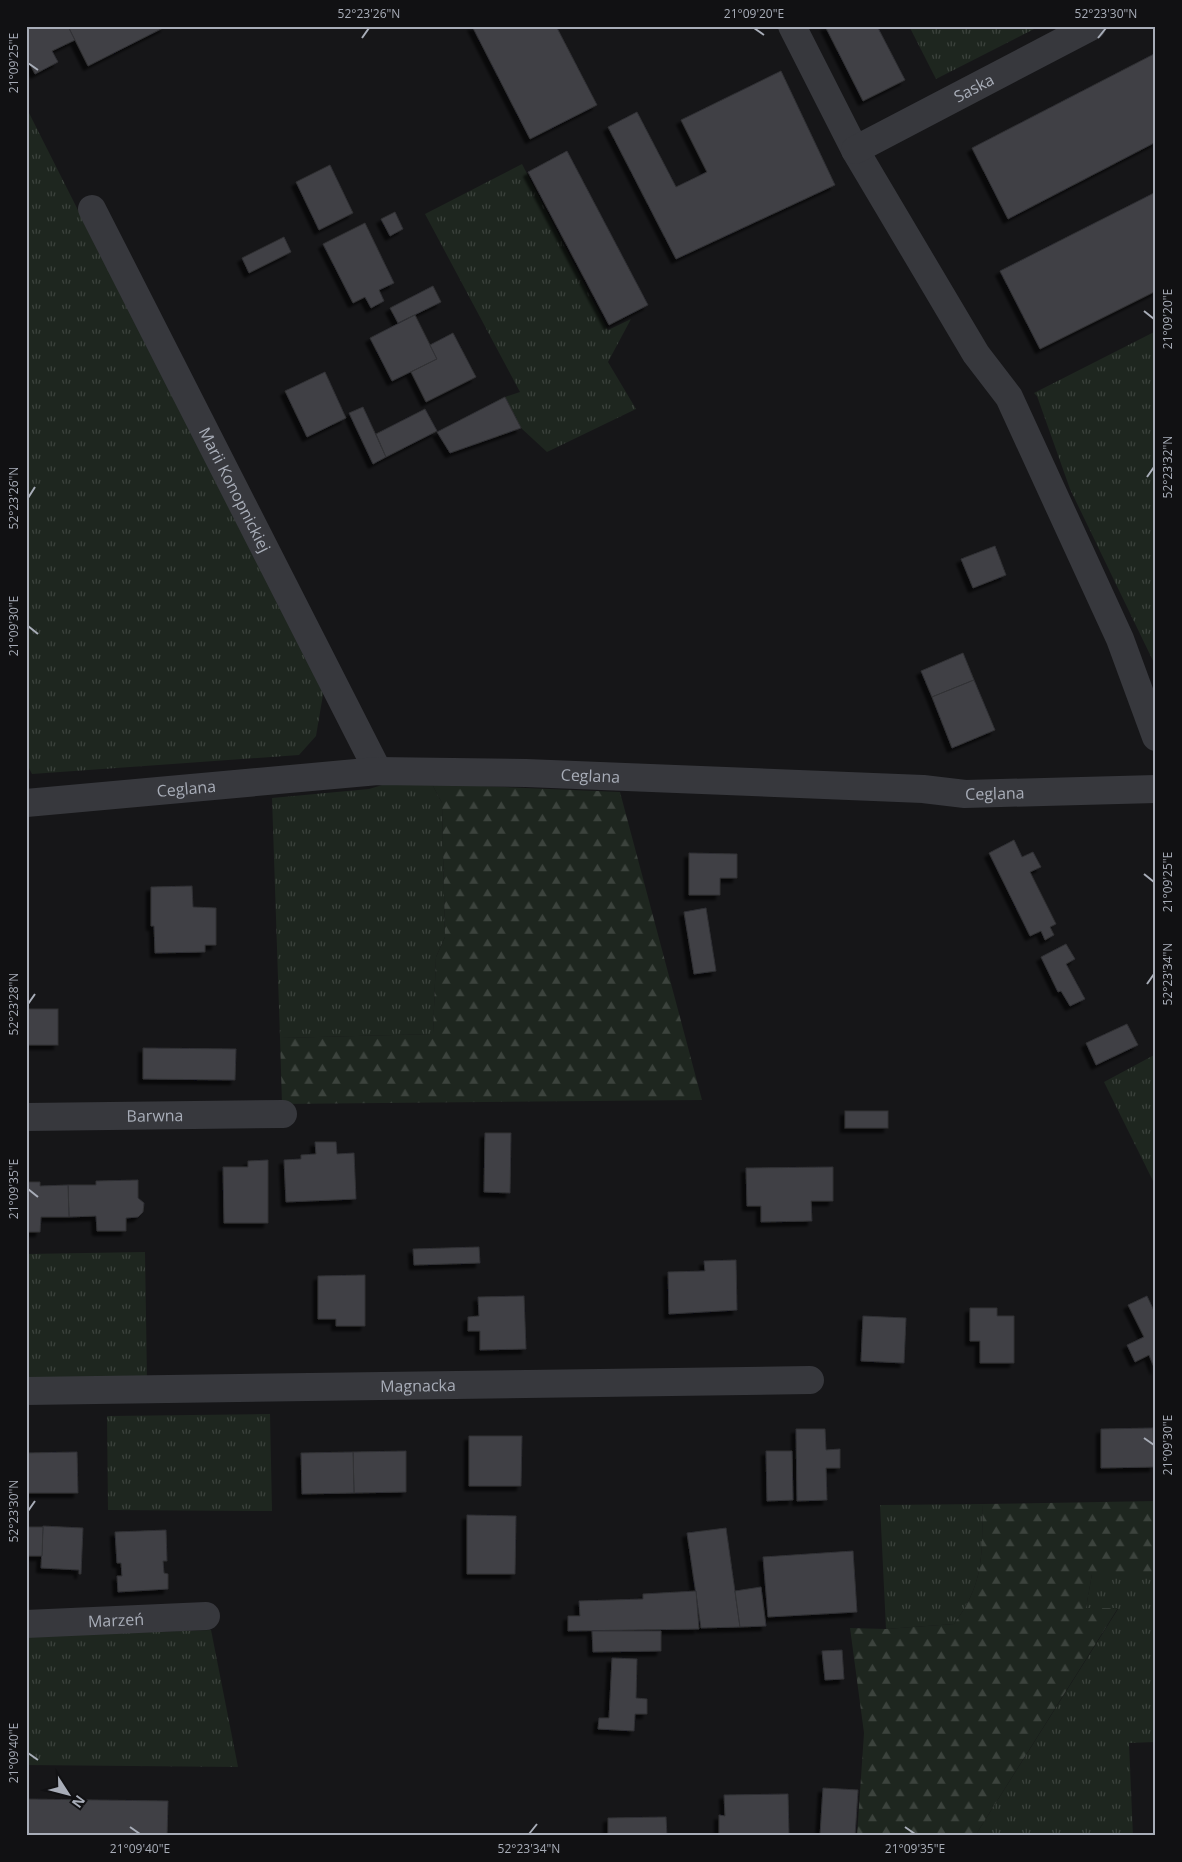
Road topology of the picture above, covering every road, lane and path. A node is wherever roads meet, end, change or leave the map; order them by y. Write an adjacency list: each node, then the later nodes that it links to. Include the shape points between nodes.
1 (792, 26): 3 (street)
2 (1092, 26): 3 (street, Saska)
3 (855, 150): 5 (street, via 976,354 1009,397 1120,639)
4 (92, 209): 6 (street, Marii Konopnickiej)
5 (1156, 736)
6 (378, 771): 7 (street, Ceglana, via 526,772 923,789 965,794); 8 (street, Ceglana)
7 (1156, 790)
8 (26, 803)
9 (283, 1114): 10 (street, Barwna)
10 (26, 1117)
11 (810, 1380): 12 (street, Magnacka)
12 (26, 1392)
13 (206, 1616): 14 (street, Marzeń)
14 (26, 1624)

